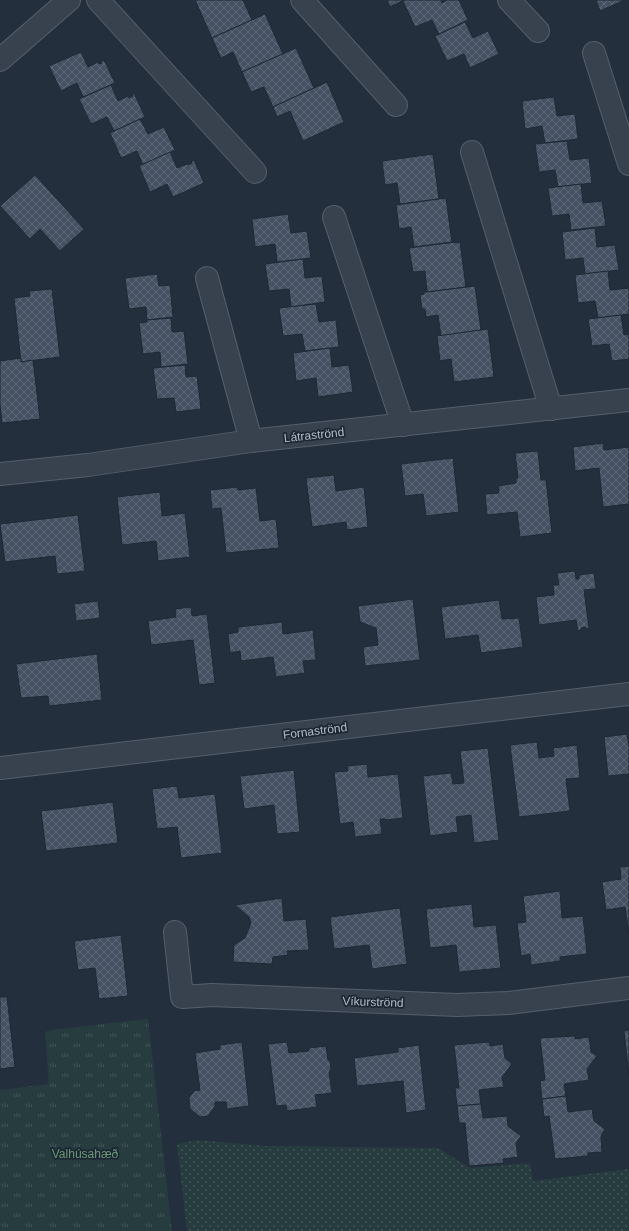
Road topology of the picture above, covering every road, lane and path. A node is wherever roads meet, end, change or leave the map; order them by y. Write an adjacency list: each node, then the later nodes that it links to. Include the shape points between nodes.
1 (69, 0): 7 (street)
2 (98, 0): 11 (street)
3 (302, 0): 8 (street)
4 (509, 0): 5 (street)
5 (538, 31)
6 (594, 53): 10 (street)
7 (0, 60)
8 (396, 105)
9 (472, 152): 15 (street)
10 (629, 164)
11 (255, 172)
12 (334, 217): 16 (street)
13 (207, 278): 17 (street)
14 (629, 400): 15 (street, Látraströnd)
15 (551, 409): 16 (street, Látraströnd)
16 (403, 425): 17 (street, Látraströnd)
17 (252, 441): 18 (street, Látraströnd, via 88,465)
18 (0, 474)
19 (629, 694): 20 (street, Fornaströnd)
20 (0, 768)
21 (175, 932): 22 (street, Víkurströnd, via 182,997 220,996 457,1005 508,1003)
22 (629, 988)

